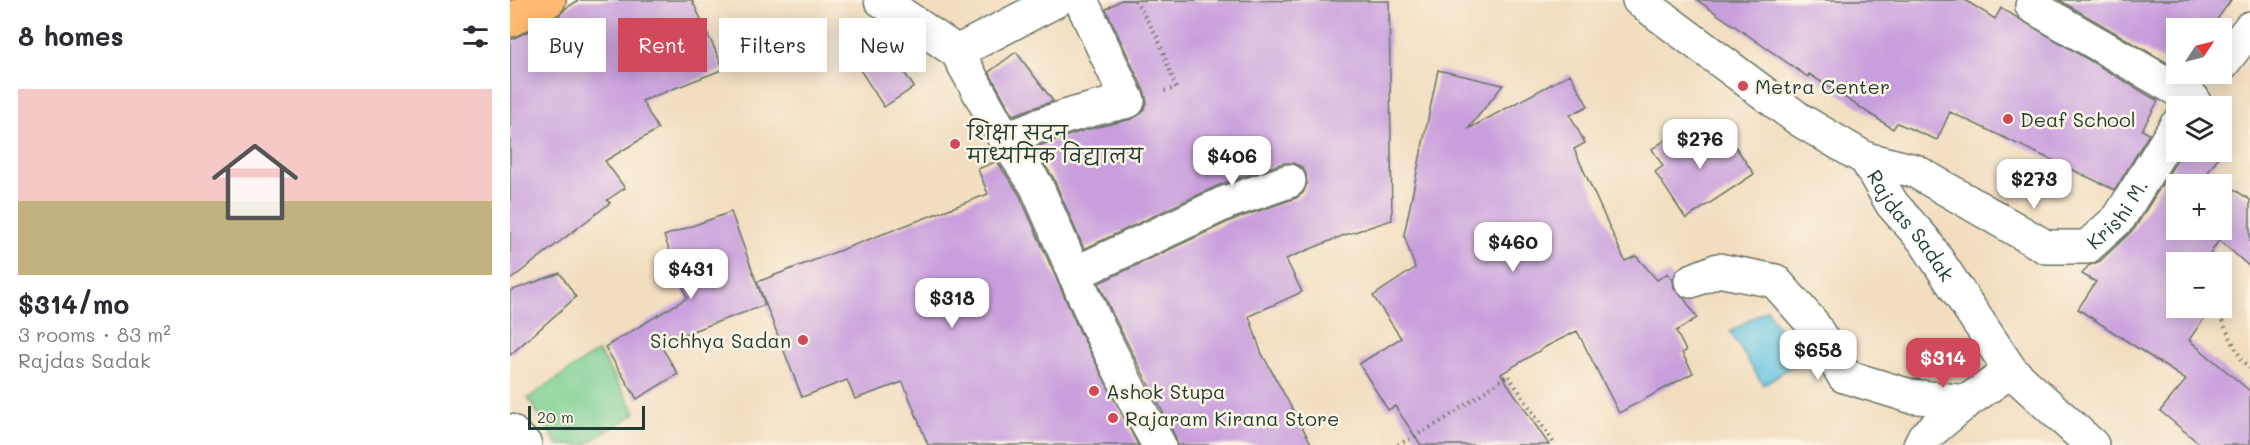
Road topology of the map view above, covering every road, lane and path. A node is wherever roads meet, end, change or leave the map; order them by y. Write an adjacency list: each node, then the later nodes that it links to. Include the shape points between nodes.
1 (549, 0): 8 (main road)
2 (881, 0): 11 (street)
3 (1057, 0): 11 (street)
4 (1081, 0): 15 (street)
5 (1135, 0): 15 (path, via 1158,38 1176,88)
6 (1640, 0): 18 (street, Rajdas Sadak, via 1800,120)
7 (2037, 0): 14 (street, via 2032,6)
8 (510, 20)
9 (2250, 28): 10 (street)
10 (2232, 51)
11 (957, 52): 16 (street)
12 (2206, 84): 13 (street, Krishi M.)
13 (2197, 96)
14 (2166, 97)
15 (1128, 101): 16 (street, via 1085,109)
16 (1005, 139): 20 (street, via 1036,185)
17 (2166, 143): 18 (street, Krishi M., via 2119,218 2087,247 2046,247 1915,171)
18 (1866, 159): 24 (street, Rajdas Sadak, via 1892,204 1924,240)
19 (1289, 181): 20 (street, via 1225,202)
20 (1074, 274): 28 (street)
21 (1691, 281): 25 (street, via 1718,270 1775,281 1812,324 1844,376 1910,396)
22 (2222, 321): 23 (path, via 2241,359)
23 (2250, 368)
24 (2012, 371): 25 (street); 32 (street, Rajdas Sadak)
25 (1966, 402): 31 (street, via 1924,437)
26 (510, 431): 27 (street)
27 (525, 445)
28 (1159, 445)
29 (1398, 445): 30 (path, via 1442,421 1508,375)
30 (1555, 445)
31 (1920, 445)
32 (2092, 445)

